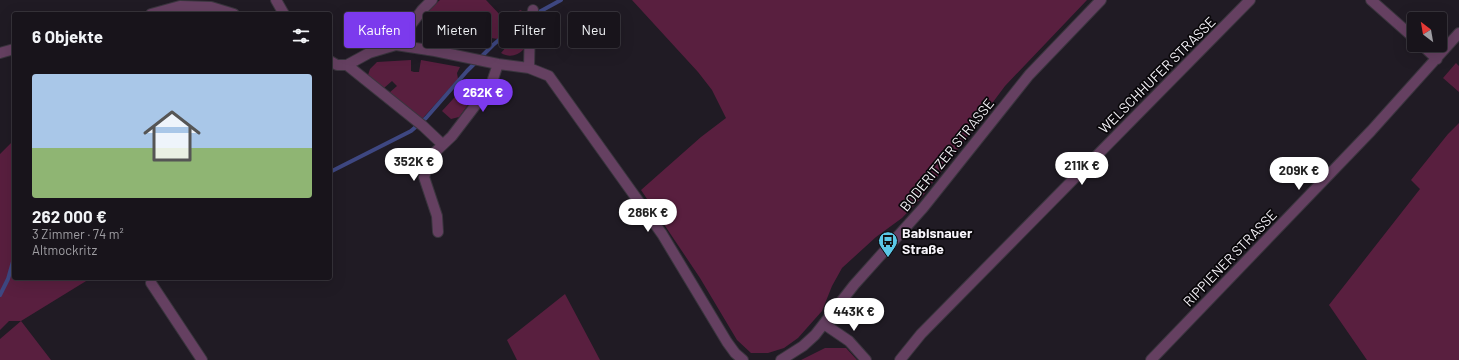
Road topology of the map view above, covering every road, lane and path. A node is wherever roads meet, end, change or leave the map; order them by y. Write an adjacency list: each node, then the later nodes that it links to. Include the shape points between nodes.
1 (276, 0): 9 (street)
2 (432, 0): 10 (street)
3 (1101, 0): 26 (street, BODERITZER STRASSE, via 1029,75 924,208 854,285)
4 (1250, 0): 31 (street, WELSCHHUFER STRASSE, via 921,334)
5 (1371, 0): 11 (street)
6 (533, 10): 22 (street)
7 (158, 12): 8 (street, via 180,6 211,7)
8 (227, 12)
9 (283, 12)
10 (415, 19)
11 (1407, 32)
12 (1459, 33): 18 (street, RIPPIENER STRASSE)
13 (386, 48): 21 (street, via 369,53)
14 (413, 48): 20 (street)
15 (12, 50): 17 (street)
16 (1430, 52): 18 (street)
17 (0, 53)
18 (1437, 59): 32 (street, RIPPIENER STRASSE)
19 (332, 62): 21 (street)
20 (498, 64): 22 (street); 23 (street, via 491,85 452,136)
21 (347, 65): 23 (street)
22 (529, 68): 28 (street, via 549,76 662,234 727,342)
23 (442, 144): 24 (street, via 432,154 424,177 437,216)
24 (438, 232)
25 (151, 283): 27 (street)
26 (824, 324): 29 (street, BODERITZER STRASSE, via 803,346); 30 (street, via 849,341)
27 (202, 360)
28 (743, 360)
29 (781, 360)
30 (866, 360)
31 (900, 360)
32 (1151, 360)

